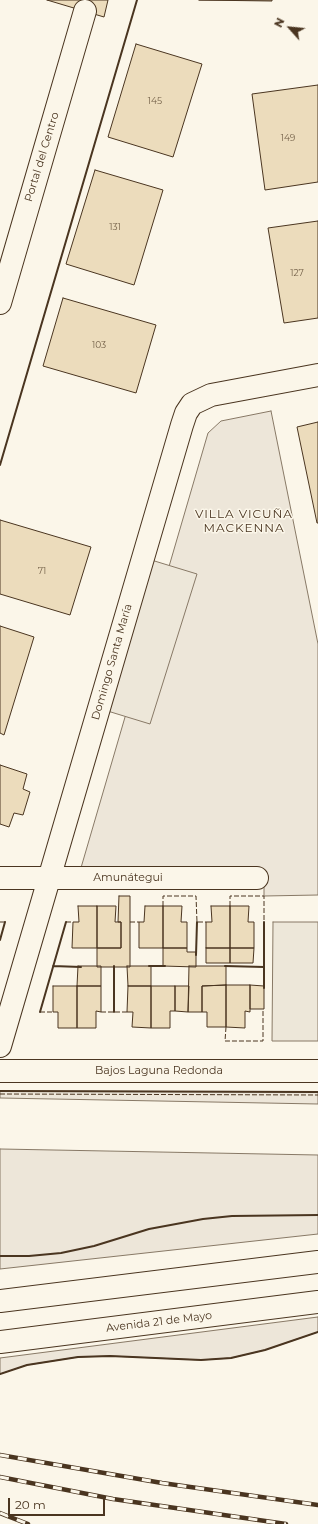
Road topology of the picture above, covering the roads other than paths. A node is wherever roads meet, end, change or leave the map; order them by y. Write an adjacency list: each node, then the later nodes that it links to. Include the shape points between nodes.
1 (85, 11): 2 (street, Portal del Centro)
2 (0, 303)
3 (318, 375): 5 (street, Domingo Santa María, via 211,395 192,404 186,413)
4 (0, 878): 5 (street, Amunátegui)
5 (49, 878): 6 (street, Amunátegui); 7 (street, Domingo Santa María)
6 (257, 878)
7 (0, 1046)
8 (0, 1071): 9 (street, Bajos Laguna Redonda)
9 (318, 1071)
10 (318, 1262): 11 (street)
11 (0, 1301)
12 (318, 1302): 13 (street, Avenida 21 de Mayo)
13 (0, 1342)

